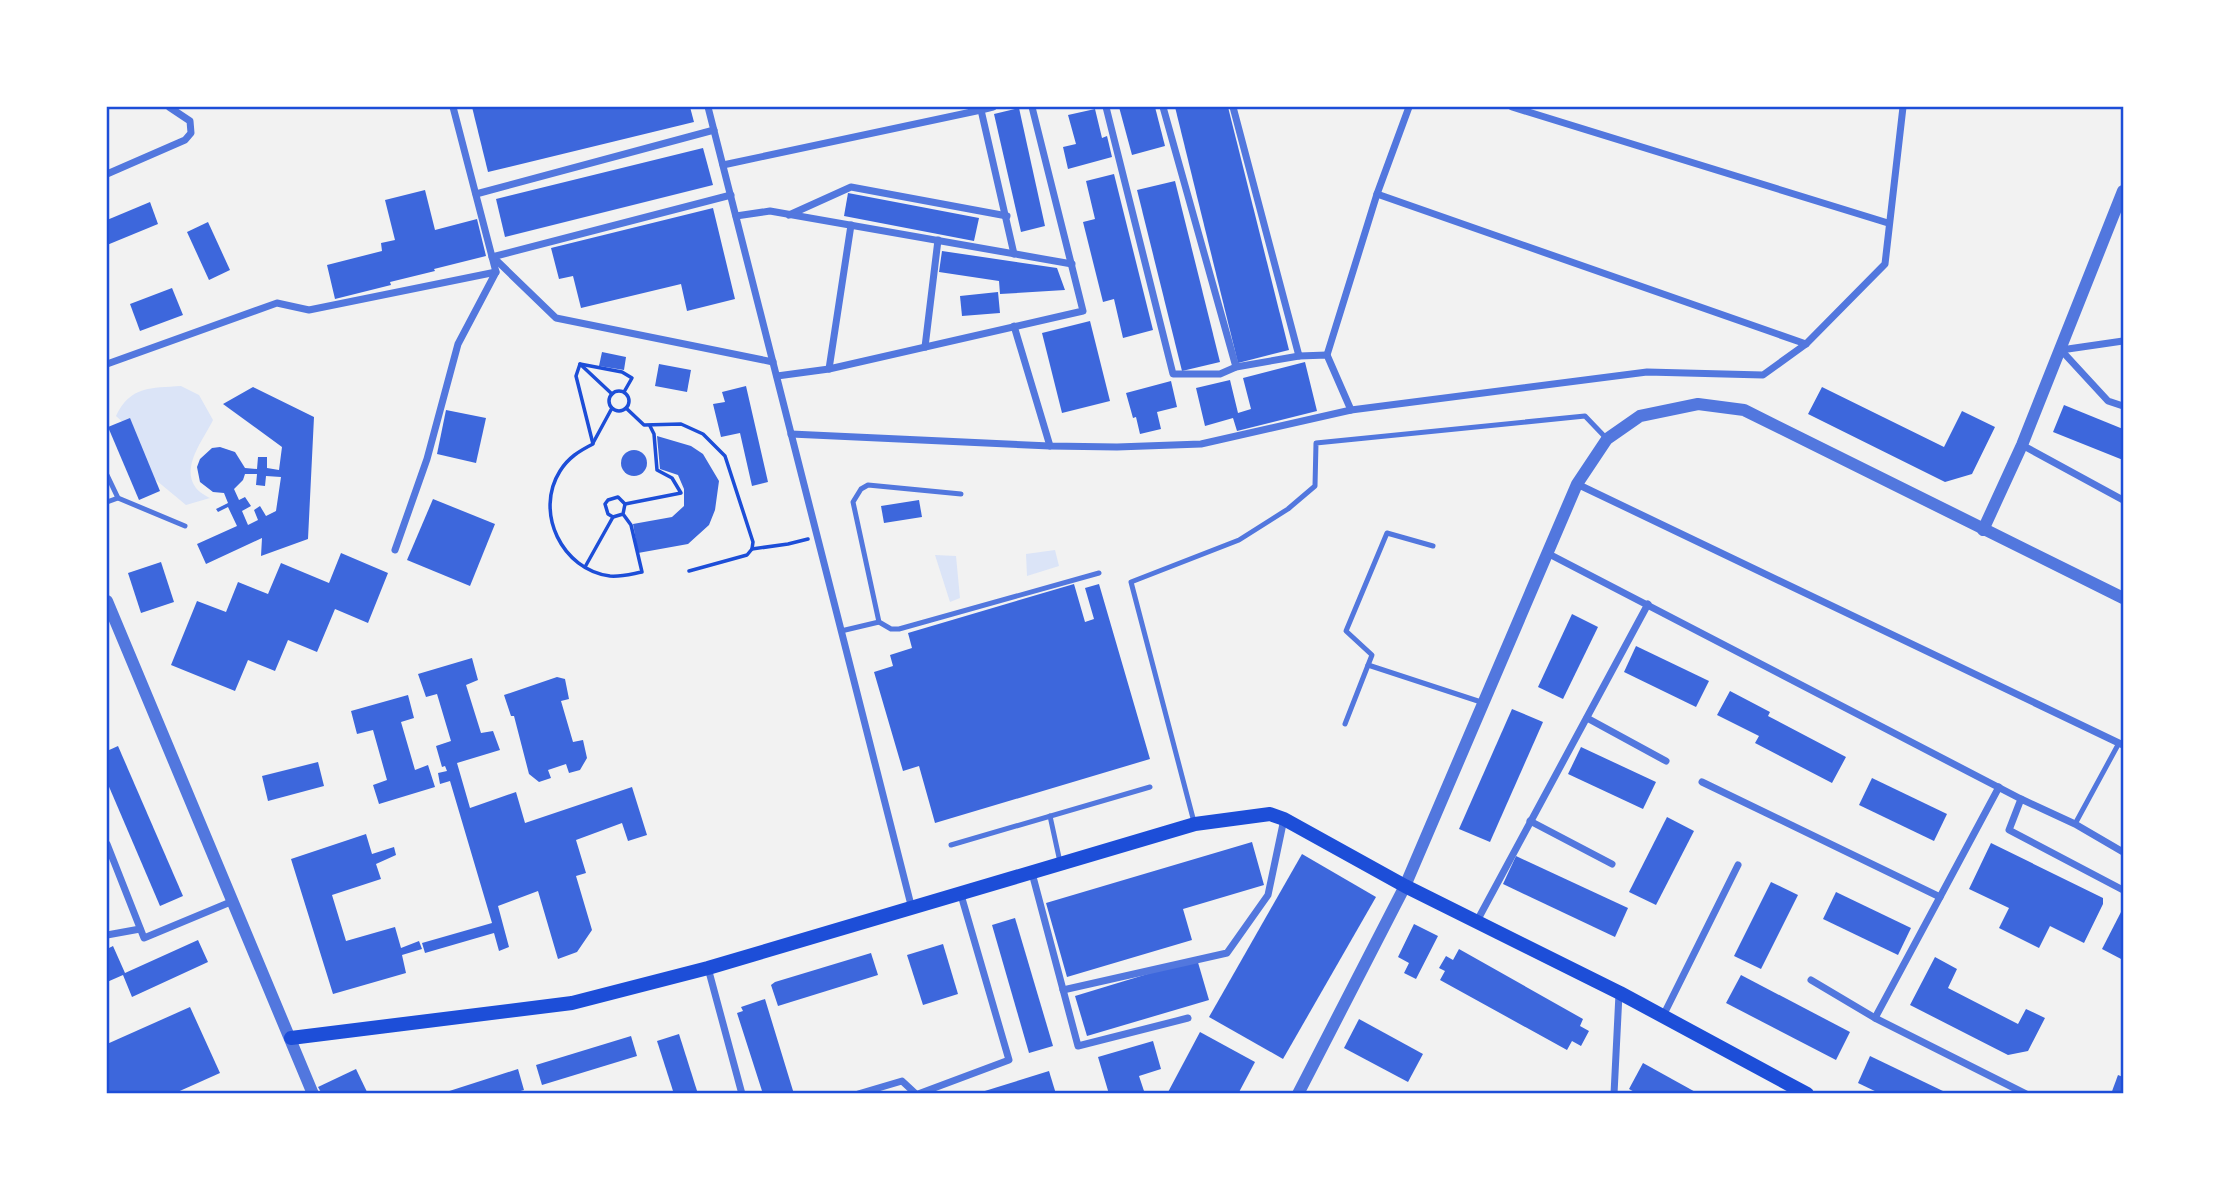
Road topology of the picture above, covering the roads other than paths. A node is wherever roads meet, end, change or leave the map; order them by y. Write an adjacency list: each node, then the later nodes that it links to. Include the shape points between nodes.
1 (169, 107): 15 (street, via 190,121 191,133 185,140)
2 (453, 107): 17 (street)
3 (708, 107): 13 (street)
4 (993, 107): 12 (street)
5 (1032, 107): 28 (street)
6 (1106, 107): 39 (street, via 1173,374 1220,374)
7 (1163, 107): 39 (street)
8 (1233, 107): 36 (street)
9 (1409, 107): 18 (street)
10 (1512, 107): 23 (street)
11 (1903, 107): 23 (street)
12 (981, 110): 14 (street); 22 (street)
13 (714, 130): 14 (street); 17 (street)
14 (723, 165): 19 (street)
15 (107, 174)
16 (2123, 191): 34 (street)
17 (476, 194): 27 (street)
18 (1377, 194): 32 (street); 35 (street)
19 (730, 195): 21 (street); 27 (street)
20 (789, 215): 21 (street, via 770,211); 22 (street, via 851,187); 24 (street)
21 (736, 216): 37 (street)
22 (1007, 216): 26 (street)
23 (1888, 223): 32 (street, via 1885,264)
24 (851, 225): 25 (street); 40 (street)
25 (938, 240): 26 (street); 33 (street)
26 (1014, 254): 28 (street)
27 (492, 257): 29 (street); 37 (street, via 556,318)
28 (1072, 264): 30 (street, via 1083,311)
29 (496, 272): 38 (street, via 309,310 277,303); 57 (street, via 458,344)
30 (1014, 326): 33 (street); 47 (street)
31 (2123, 341): 34 (street)
32 (1806, 344): 43 (street, via 1763,375 1647,372)
33 (925, 347): 40 (street)
34 (2061, 350): 42 (street, via 2108,401); 46 (street)
35 (1327, 355): 36 (street); 43 (street)
36 (1299, 356): 39 (street)
37 (773, 362): 41 (street)
38 (107, 364)
39 (1236, 367)
40 (829, 369): 41 (street)
41 (777, 376): 44 (street)
42 (2123, 406)
43 (1352, 410): 47 (street, via 1201,444)
44 (791, 434): 47 (street); 64 (street)
45 (1607, 439): 49 (street); 55 (street, via 1640,416 1698,404 1744,410); 78 (lane, via 1585,416 1316,443 1315,486 1288,509 1239,540 1131,582)
46 (2022, 445): 52 (street); 55 (street)
47 (1050, 446)
48 (107, 475): 51 (lane)
49 (1577, 484): 58 (street); 69 (street)
50 (961, 494): 63 (lane, via 868,485 855,495)
51 (118, 498): 53 (lane); 54 (lane)
52 (2123, 500)
53 (107, 502)
54 (185, 526)
55 (1983, 530): 60 (street)
56 (1433, 546): 65 (lane, via 1387,533 1346,632 1372,655)
57 (396, 550)
58 (1549, 554): 62 (street); 66 (street)
59 (1099, 573): 63 (lane, via 899,629)
60 (2123, 598)
61 (107, 601): 91 (street)
62 (1648, 604): 67 (street); 73 (street)
63 (879, 622): 64 (lane)
64 (841, 631): 92 (street)
65 (1368, 665): 66 (lane); 68 (lane)
66 (1485, 704): 87 (street)
67 (1587, 718): 70 (street); 77 (street)
68 (1345, 724)
69 (2121, 744): 79 (lane)
70 (1666, 761)
71 (1702, 782): 90 (street)
72 (1150, 787): 75 (lane)
73 (1999, 788): 74 (street); 90 (street)
74 (2021, 799): 79 (street); 88 (street, via 2009,830)
75 (1050, 816): 81 (lane); 84 (lane)
76 (1284, 819): 78 (main road, via 1270,814); 87 (main road); 98 (street, via 1268,895 1227,953)
77 (1531, 821): 83 (street); 93 (street)
78 (1195, 824): 84 (main road)
79 (2075, 824): 82 (street)
80 (107, 844): 94 (street)
81 (951, 845)
82 (2123, 852)
83 (1612, 864)
84 (1061, 865): 86 (main road)
85 (1738, 865): 100 (street)
86 (1032, 873): 89 (main road); 98 (street)
87 (1405, 886): 93 (main road); 108 (street)
88 (2123, 890)
89 (961, 895): 92 (main road); 107 (street, via 1009,1060)
90 (1940, 897): 102 (street)
91 (233, 901): 94 (street, via 144,938); 103 (street)
92 (912, 909): 96 (main road)
93 (1477, 921): 99 (main road)
94 (140, 929): 95 (street)
95 (107, 935)
96 (708, 968): 103 (main road, via 572,1003); 105 (street)
97 (1811, 980): 102 (street)
98 (1063, 990): 101 (street, via 1078,1046)
99 (1619, 993): 100 (main road); 109 (street)
100 (1663, 1017): 110 (main road)
101 (1188, 1018)
102 (1875, 1018): 111 (street)
103 (291, 1038): 104 (street)
104 (313, 1094)
105 (742, 1094)
106 (858, 1094): 107 (street, via 902,1081)
107 (917, 1094)
108 (1298, 1094)
109 (1614, 1094)
110 (1807, 1094)
111 (2026, 1094)

